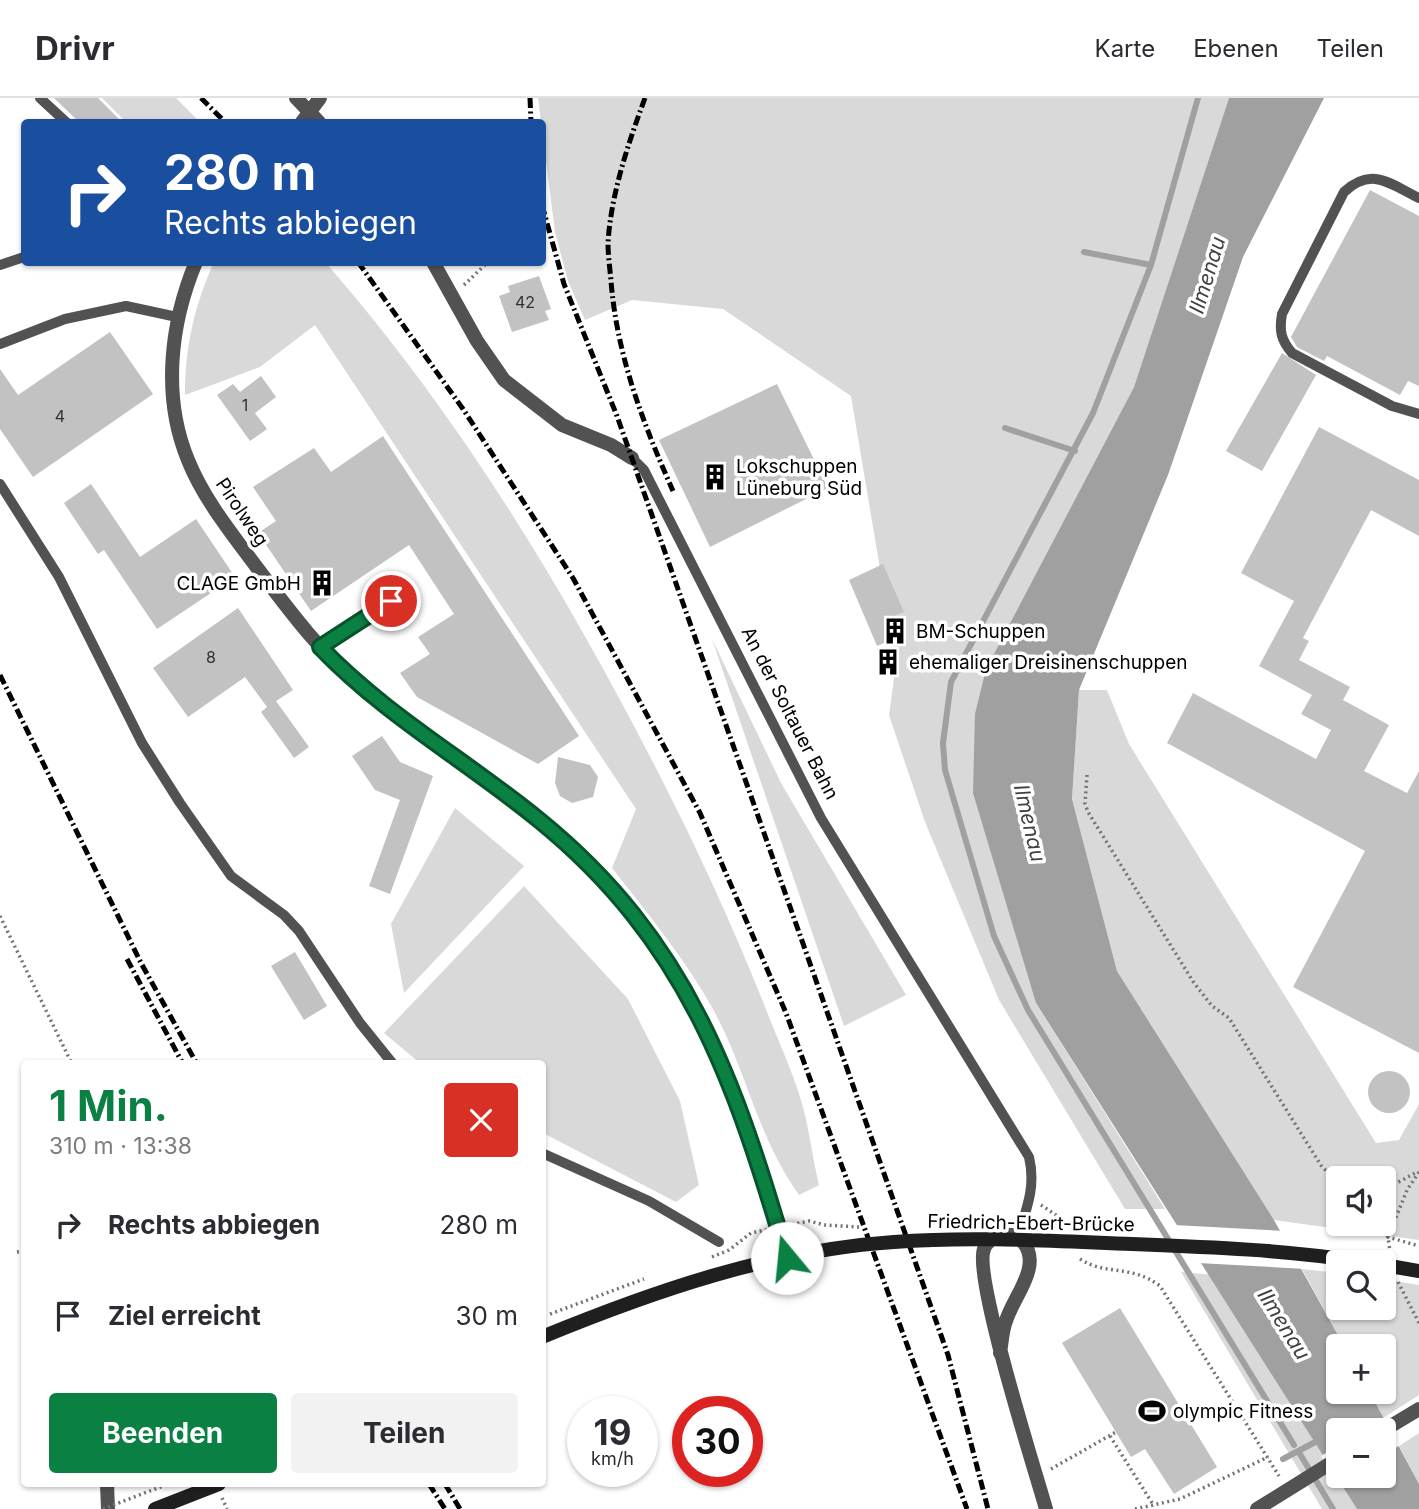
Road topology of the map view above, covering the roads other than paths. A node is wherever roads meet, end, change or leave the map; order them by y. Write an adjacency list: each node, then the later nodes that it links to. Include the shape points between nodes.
1 (40, 98): 4 (lane)
2 (296, 98): 5 (street)
3 (320, 98): 5 (street)
4 (63, 119)
5 (310, 119)
6 (1419, 198): 13 (lane, via 1368,177 1344,192 1279,328 1292,353 1392,406)
7 (21, 258): 8 (lane)
8 (0, 265)
9 (195, 266): 11 (street, Pirolweg)
10 (435, 266): 14 (street, An der Soltauer Bahn, via 477,341 505,380 562,425)
11 (177, 317): 12 (lane, via 126,306 65,319); 17 (street, Pirolweg, via 173,390 178,433 189,463 215,508)
12 (0, 344)
13 (1419, 414)
14 (632, 458): 20 (lane, An der Soltauer Bahn, via 645,470 821,818 1029,1157 1034,1178)
15 (0, 484): 18 (lane, via 59,577 142,743 180,803 231,876 299,931)
16 (391, 601): 17 (lane)
17 (320, 647): 22 (street, Pirolweg, via 389,710 539,820 620,897 659,945 721,1058)
18 (390, 1060)
19 (546, 1155): 21 (lane, via 649,1201)
20 (1018, 1236): 27 (street, via 1027,1247 1030,1263 1005,1323); 27 (street, via 993,1237 984,1249)
21 (719, 1242)
22 (787, 1258): 23 (main road, Friedrich-Ebert-Brücke, bridge, via 891,1242 994,1238 1253,1249); 26 (main road, Friedrich-Ebert-Brücke, bridge, via 665,1290)
23 (1326, 1258)
24 (1396, 1267): 25 (main road, bridge)
25 (1419, 1271)
26 (546, 1335)
27 (1000, 1353): 35 (street)
28 (1419, 1409): 29 (street)
29 (1396, 1423)
30 (1326, 1466): 36 (street, bridge)
31 (107, 1487): 33 (street)
32 (211, 1487): 34 (main road, bridge)
33 (105, 1509)
34 (156, 1509)
35 (1046, 1509)
36 (1257, 1509)

